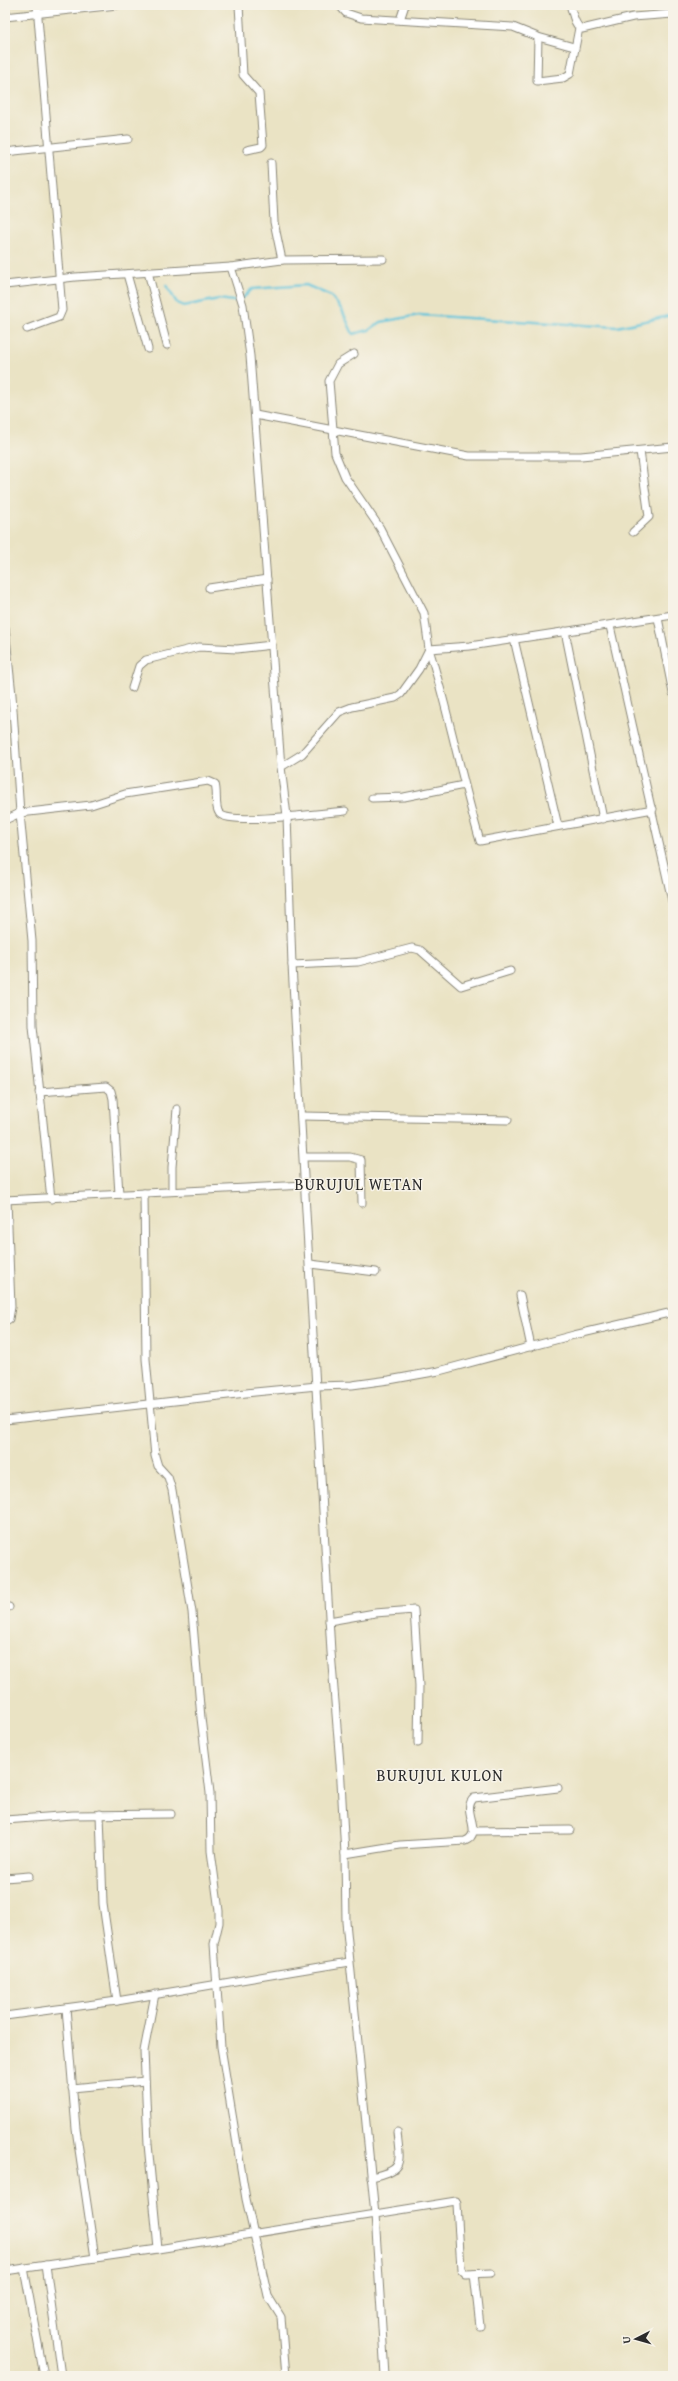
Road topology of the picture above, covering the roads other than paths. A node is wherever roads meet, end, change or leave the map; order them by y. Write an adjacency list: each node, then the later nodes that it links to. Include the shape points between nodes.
1 (37, 5): 7 (street)
2 (117, 5): 7 (street)
3 (239, 5): 16 (street, via 244,75 259,93 264,145)
4 (339, 5): 10 (street, via 346,13 354,16)
5 (405, 5): 10 (street)
6 (570, 5): 11 (street)
7 (37, 14): 9 (street); 15 (street)
8 (673, 14): 11 (street, via 633,17 585,29)
9 (5, 17)
10 (400, 20): 12 (street, via 513,27)
11 (579, 28): 13 (street)
12 (538, 36): 13 (street); 13 (street, via 537,81 568,77)
13 (574, 47)
14 (128, 140): 15 (street)
15 (49, 147): 17 (street); 24 (street)
16 (247, 150)
17 (5, 152)
18 (271, 163): 20 (street, via 274,222)
19 (383, 259): 20 (street)
20 (282, 260): 21 (street)
21 (231, 266): 22 (street); 30 (street, via 243,305)
22 (148, 272): 23 (street); 27 (street)
23 (127, 274): 24 (street); 28 (street)
24 (60, 279): 25 (street); 26 (street, via 61,315)
25 (5, 284)
26 (27, 329)
27 (167, 345)
28 (148, 349)
29 (354, 354): 31 (street, via 338,364 330,378)
30 (255, 415): 31 (street); 35 (street)
31 (331, 428): 33 (street, via 469,456 554,457); 44 (street, via 333,447 340,468 380,528 424,613)
32 (673, 447): 33 (street)
33 (640, 451): 34 (street, via 649,517)
34 (633, 532)
35 (267, 579): 36 (street); 43 (street)
36 (209, 588)
37 (673, 615): 38 (street)
38 (658, 618): 39 (street); 47 (street)
39 (610, 626): 41 (street); 51 (street, via 639,762)
40 (5, 628): 45 (street)
41 (565, 631): 42 (street); 55 (street)
42 (514, 639): 44 (street); 57 (street)
43 (272, 646): 46 (street, via 237,649 199,647 146,660 139,666); 48 (street)
44 (429, 649): 48 (street, via 416,674 401,694 395,698 339,712 306,750); 49 (street, via 458,750)
45 (7, 676): 53 (street)
46 (132, 688)
47 (673, 693)
48 (281, 767): 54 (street)
49 (464, 785): 50 (street, via 404,797); 57 (street, via 480,841)
50 (372, 798)
51 (653, 809): 55 (street); 58 (street)
52 (345, 811): 54 (street)
53 (20, 813): 54 (street, via 91,804 126,794 208,781 214,782 217,788 217,809 222,815 255,819); 56 (street); 61 (street, via 32,941)
54 (287, 816): 59 (street)
55 (603, 819): 57 (street)
56 (5, 820)
57 (558, 826)
58 (673, 905)
59 (292, 965): 60 (street, via 358,962 412,948 420,950 461,986); 63 (street)
60 (510, 971)
61 (39, 1092): 69 (street, via 106,1087 110,1090 113,1099); 70 (street)
62 (177, 1109): 67 (street)
63 (302, 1116): 64 (street); 65 (street)
64 (508, 1120)
65 (305, 1157): 66 (street); 72 (street, via 350,1157 361,1160)
66 (306, 1185): 67 (street); 73 (street)
67 (172, 1191): 68 (street)
68 (144, 1193): 69 (street); 80 (street, via 146,1359)
69 (118, 1194): 70 (street)
70 (51, 1199): 71 (street)
71 (6, 1200): 77 (street, via 11,1307 10,1319)
72 (362, 1203)
73 (310, 1264): 74 (street); 79 (street)
74 (376, 1272)
75 (520, 1295): 78 (street)
76 (673, 1312): 78 (street)
77 (5, 1321)
78 (531, 1347): 79 (street, via 439,1371 352,1385)
79 (317, 1386): 80 (street); 82 (street)
80 (150, 1404): 81 (street); 94 (street, via 156,1460 168,1478 172,1490 192,1612 210,1793 211,1851 219,1911 214,1944)
81 (5, 1420)
82 (330, 1621): 83 (street, via 375,1613 414,1610 419,1686); 90 (street)
83 (418, 1743)
84 (558, 1788): 88 (street, via 474,1798 469,1806)
85 (100, 1814): 86 (street); 87 (street); 96 (street, via 103,1904)
86 (171, 1814)
87 (5, 1820)
88 (474, 1830): 89 (street); 90 (street, via 472,1836 465,1841 400,1845)
89 (570, 1830)
90 (345, 1854): 93 (street)
91 (29, 1876): 92 (street)
92 (5, 1878)
93 (349, 1962): 94 (street); 102 (street)
94 (216, 1985): 95 (street); 104 (street, via 226,2088 246,2199)
95 (155, 1994): 96 (street); 99 (street, via 144,2051)
96 (117, 2001): 97 (street)
97 (66, 2008): 98 (street); 100 (street)
98 (5, 2016)
99 (145, 2081): 100 (street); 106 (street)
100 (72, 2088): 107 (street)
101 (397, 2132): 102 (street, via 399,2160 396,2169)
102 (371, 2177): 103 (street)
103 (375, 2214): 104 (street); 112 (street, via 456,2201 461,2269 466,2274); 117 (street)
104 (255, 2234): 106 (street); 116 (street, via 268,2296 281,2316)
105 (5, 2242): 110 (street)
106 (158, 2249): 107 (street)
107 (95, 2258): 108 (street)
108 (46, 2265): 109 (street); 115 (street)
109 (24, 2268): 110 (street); 114 (street)
110 (6, 2270)
111 (491, 2273): 112 (street)
112 (474, 2274): 113 (street)
113 (480, 2326)
114 (44, 2376)
115 (61, 2376)
116 (286, 2376)
117 (385, 2376)

